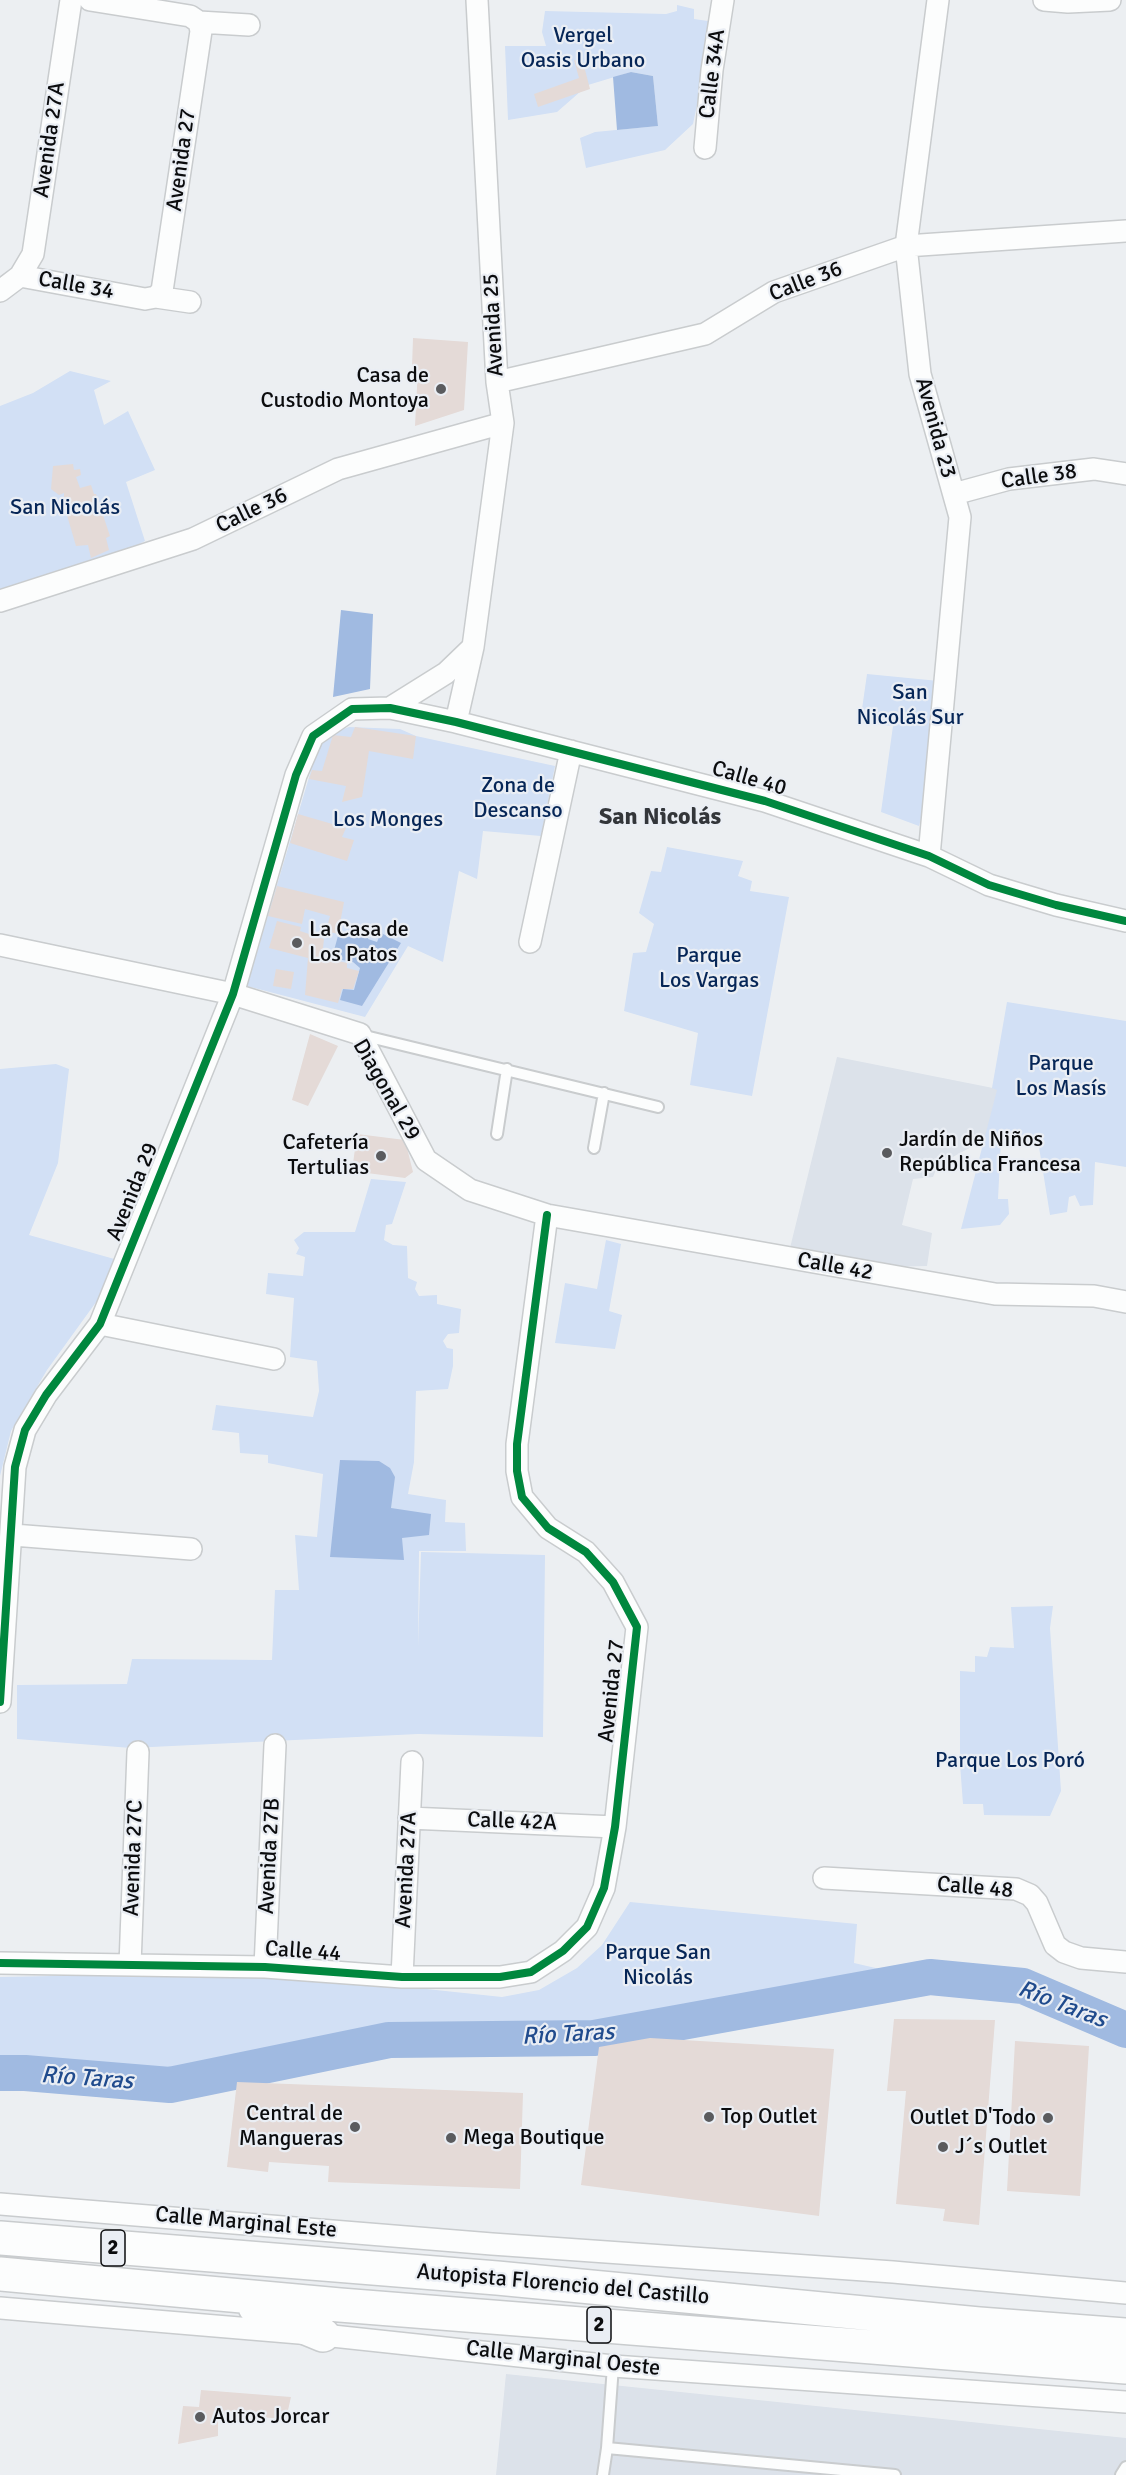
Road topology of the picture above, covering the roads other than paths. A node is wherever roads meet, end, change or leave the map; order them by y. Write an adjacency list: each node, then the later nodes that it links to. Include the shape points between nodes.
1 (71, 0): 13 (street, Avenida 27A, via 33,254)
2 (90, 0): 8 (street, via 190,16)
3 (477, 0): 17 (street, Avenida 25)
4 (723, 0): 10 (street, Calle 34A)
5 (938, 0): 12 (street, Avenida 23)
6 (1044, 0): 7 (street)
7 (1110, 0)
8 (199, 22): 9 (street); 15 (street, Avenida 27, via 201,32 162,291)
9 (249, 25)
10 (705, 148)
11 (1126, 231): 12 (street, Calle 36)
12 (906, 246): 17 (street, Calle 36, via 774,291 705,334); 20 (street, Avenida 23, via 920,374)
13 (20, 276): 14 (street, Calle 34); 15 (street, Calle 34, via 145,299)
14 (0, 291)
15 (156, 297): 16 (street, Calle 34)
16 (190, 302)
17 (497, 382): 18 (street, Avenida 25)
18 (503, 423): 21 (street, Calle 36, via 338,469 193,539); 22 (street, Avenida 25)
19 (1126, 474): 20 (street, Calle 38, via 1094,469 1009,479)
20 (954, 494): 27 (street, Avenida 23, via 960,517)
21 (0, 601)
22 (473, 647): 23 (street, via 446,673); 25 (street, Avenida 25)
23 (390, 708): 24 (street, Calle 40); 25 (street, Calle 40)
24 (352, 709): 31 (street, Avenida 29, via 313,736 296,775)
25 (456, 722): 26 (street, Calle 40)
26 (571, 751): 27 (street, Calle 40, via 765,801); 29 (street)
27 (929, 856): 28 (street, Calle 40, via 989,885)
28 (1126, 921)
29 (530, 942)
30 (0, 945): 31 (street, Diagonal 29)
31 (233, 994): 32 (street, Diagonal 29); 40 (street, Avenida 29)
32 (360, 1034): 33 (lane); 38 (street, Diagonal 29, via 426,1160 470,1190)
33 (507, 1069): 34 (lane); 36 (lane)
34 (604, 1093): 35 (lane); 37 (lane)
35 (658, 1107)
36 (497, 1134)
37 (594, 1148)
38 (547, 1215): 39 (street, Calle 42, via 995,1294 1094,1296); 49 (street, Avenida 27, via 517,1444 517,1471 522,1497 548,1528 586,1552 613,1582 637,1627)
39 (1126, 1302)
40 (100, 1324): 41 (street); 42 (street, Avenida 29, via 46,1395 26,1430 15,1467)
41 (274, 1359)
42 (13, 1535): 43 (street); 44 (street, Avenida 29)
43 (191, 1549)
44 (0, 1702)
45 (275, 1745): 55 (street, Avenida 27B)
46 (138, 1752): 54 (street, Avenida 27C)
47 (412, 1762): 48 (street, Avenida 27A)
48 (409, 1818): 49 (street, Calle 42A); 56 (street, Avenida 27A)
49 (615, 1827): 51 (street, Avenida 27, via 604,1888)
50 (824, 1878): 52 (street, Calle 48, via 1017,1889 1036,1903 1055,1945 1064,1952 1081,1958)
51 (587, 1927): 56 (street, Calle 44, via 563,1951 531,1972 500,1977)
52 (1126, 1962)
53 (0, 1963): 54 (street, Calle 44)
54 (130, 1965): 55 (street, Calle 44)
55 (265, 1967): 56 (street, Calle 44)
56 (402, 1977)
57 (0, 2204): 60 (street, Calle Marginal Este, via 492,2244 893,2271)
58 (0, 2238): 65 (highway, Autopista Florencio del Castillo / 2, via 496,2278)
59 (0, 2274): 61 (highway, Autopista Florencio del Castillo / 2)
60 (1126, 2293)
61 (223, 2294): 63 (highway); 65 (highway, Autopista Florencio del Castillo / 2)
62 (0, 2308): 63 (street, Calle Marginal Oeste)
63 (323, 2335): 66 (street, Calle Marginal Oeste)
64 (1126, 2335): 65 (highway, Autopista Florencio del Castillo / 2)
65 (977, 2339): 67 (highway, Autopista Florencio del Castillo / 2)
66 (613, 2366): 68 (street, Calle Marginal Oeste); 69 (lane)
67 (1126, 2367)
68 (1126, 2402)
69 (608, 2448): 71 (lane); 72 (lane)
70 (1126, 2467): 73 (lane)
71 (603, 2475)
72 (895, 2475)
73 (1121, 2475)

